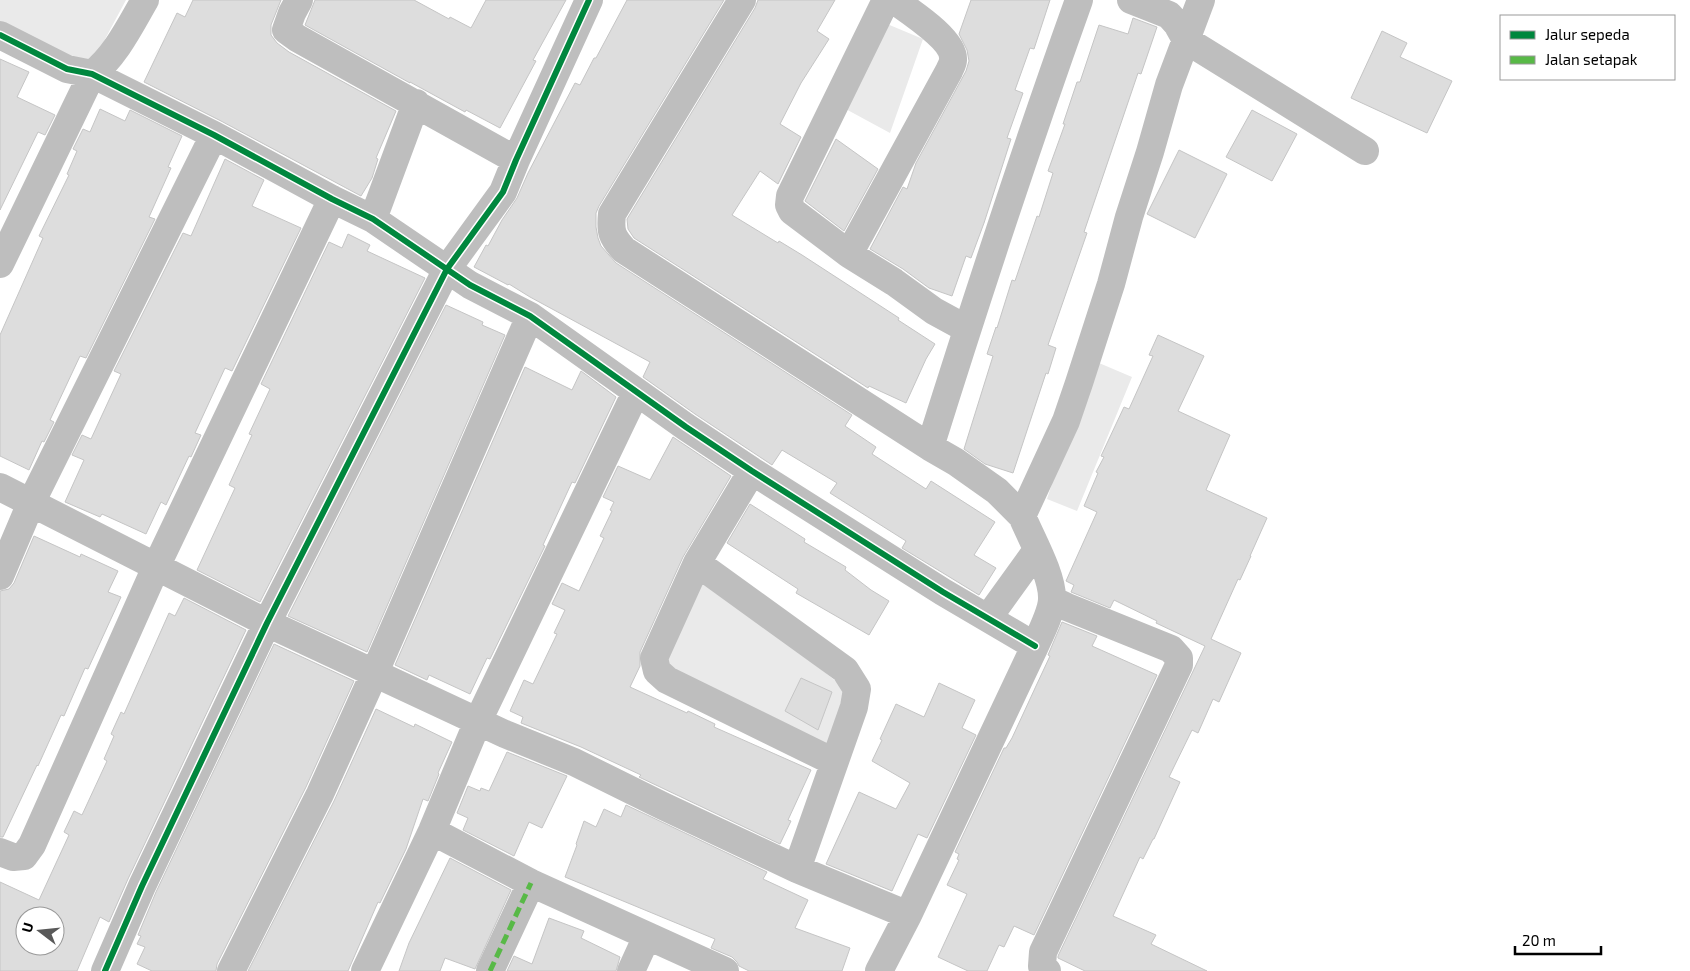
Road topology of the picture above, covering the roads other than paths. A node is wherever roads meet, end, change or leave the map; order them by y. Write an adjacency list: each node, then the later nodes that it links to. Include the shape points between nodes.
1 (144, 0): 12 (street, via 103,66)
2 (299, 0): 13 (street, via 286,30)
3 (590, 0): 16 (street)
4 (742, 0): 25 (street, via 612,214 610,228 614,239 624,250)
5 (886, 0): 19 (street, via 790,196 792,211)
6 (894, 0): 19 (street, via 931,26 952,50 953,60)
7 (1079, 0): 23 (street)
8 (1131, 0): 11 (street, via 1169,15)
9 (1201, 0): 11 (street)
10 (0, 35): 12 (street, via 67,69)
11 (1186, 40): 15 (street); 29 (street, via 1169,85 1111,284 1066,421)
12 (92, 74): 14 (street); 20 (street)
13 (416, 103): 16 (street); 18 (street)
14 (214, 134): 17 (street); 28 (street)
15 (1365, 151)
16 (516, 160): 21 (street, via 503,192)
17 (332, 199): 18 (street); 32 (street)
18 (372, 219): 21 (street)
19 (849, 254): 23 (street, via 934,311)
20 (0, 264)
21 (447, 269): 22 (street); 36 (street)
22 (530, 316): 24 (street); 38 (street)
23 (967, 329): 25 (street)
24 (636, 392): 26 (street); 39 (street)
25 (930, 447): 29 (street, via 997,491)
26 (752, 471): 31 (street); 35 (street)
27 (0, 487): 28 (street)
28 (31, 503): 32 (street); 33 (street)
29 (1022, 516): 30 (street)
30 (1036, 550): 34 (street, via 1048,574); 35 (street)
31 (698, 563): 40 (street, via 845,670 857,689 854,707); 40 (street, via 654,658 657,671 667,680)
32 (156, 567): 36 (street); 42 (street, via 32,845 24,856 13,857)
33 (0, 576)
34 (1052, 600): 37 (street); 54 (street, via 1171,649 1179,658 1179,665 1043,952 1042,966)
35 (988, 618): 37 (street)
36 (267, 623): 38 (street); 47 (street, via 142,886)
37 (1035, 646): 45 (street)
38 (375, 672): 39 (street); 48 (street, via 320,794)
39 (478, 721): 41 (street); 43 (street, via 574,762)
40 (834, 762): 43 (street)
41 (432, 831): 44 (street); 49 (street)
42 (0, 852)
43 (796, 869): 45 (street)
44 (531, 884): 46 (street); 50 (street)
45 (908, 915): 53 (street)
46 (647, 936): 51 (street); 52 (street)
47 (106, 971)
48 (231, 971)
49 (365, 971)
50 (490, 971)
51 (631, 971)
52 (725, 971)
53 (879, 971)
54 (1047, 971)

